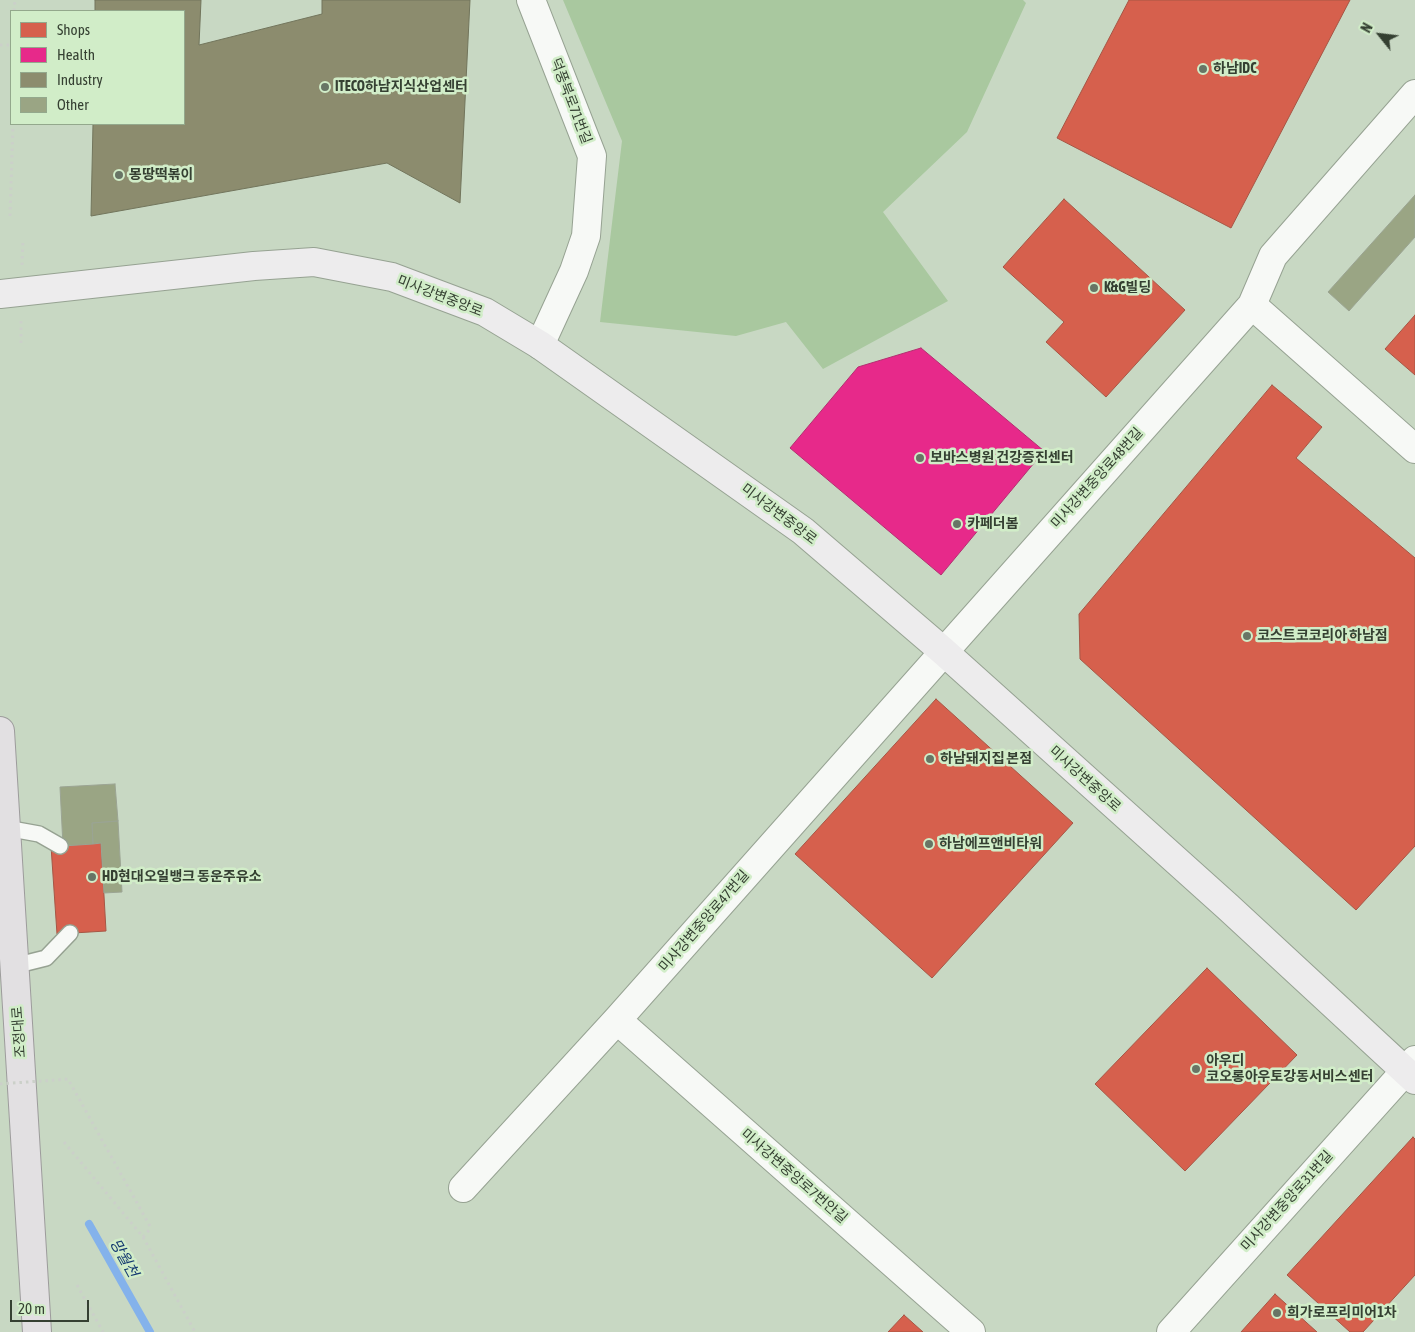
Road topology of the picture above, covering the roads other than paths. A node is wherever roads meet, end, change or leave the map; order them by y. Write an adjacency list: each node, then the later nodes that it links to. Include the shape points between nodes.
1 (531, 0): 5 (street, 덕풍북로71번길, via 592,156 586,236 574,272)
2 (1415, 94): 4 (street, 미사강변중앙로48번길, via 1274,256)
3 (0, 294): 5 (street, 미사강변중앙로, via 314,262 392,277 485,312)
4 (1252, 306): 6 (street); 7 (street, 미사강변중앙로48번길)
5 (540, 345): 7 (street, 미사강변중앙로, via 803,530)
6 (1415, 449)
7 (943, 650): 13 (street, 미사강변중앙로47번길); 14 (street, 미사강변중앙로)
8 (0, 731): 9 (main road, 조정대로)
9 (6, 828): 10 (lane, via 39,834); 12 (main road, 조정대로)
10 (60, 846)
11 (70, 933): 12 (lane, via 46,958)
12 (14, 966): 16 (main road, 조정대로)
13 (617, 1020): 15 (street, 미사강변중앙로47번길); 17 (street, 미사강변중앙로7번안길)
14 (1412, 1070): 18 (street, 미사강변중앙로31번길, via 1286,1202)
15 (463, 1188)
16 (37, 1332)
17 (971, 1332)
18 (1171, 1332)

